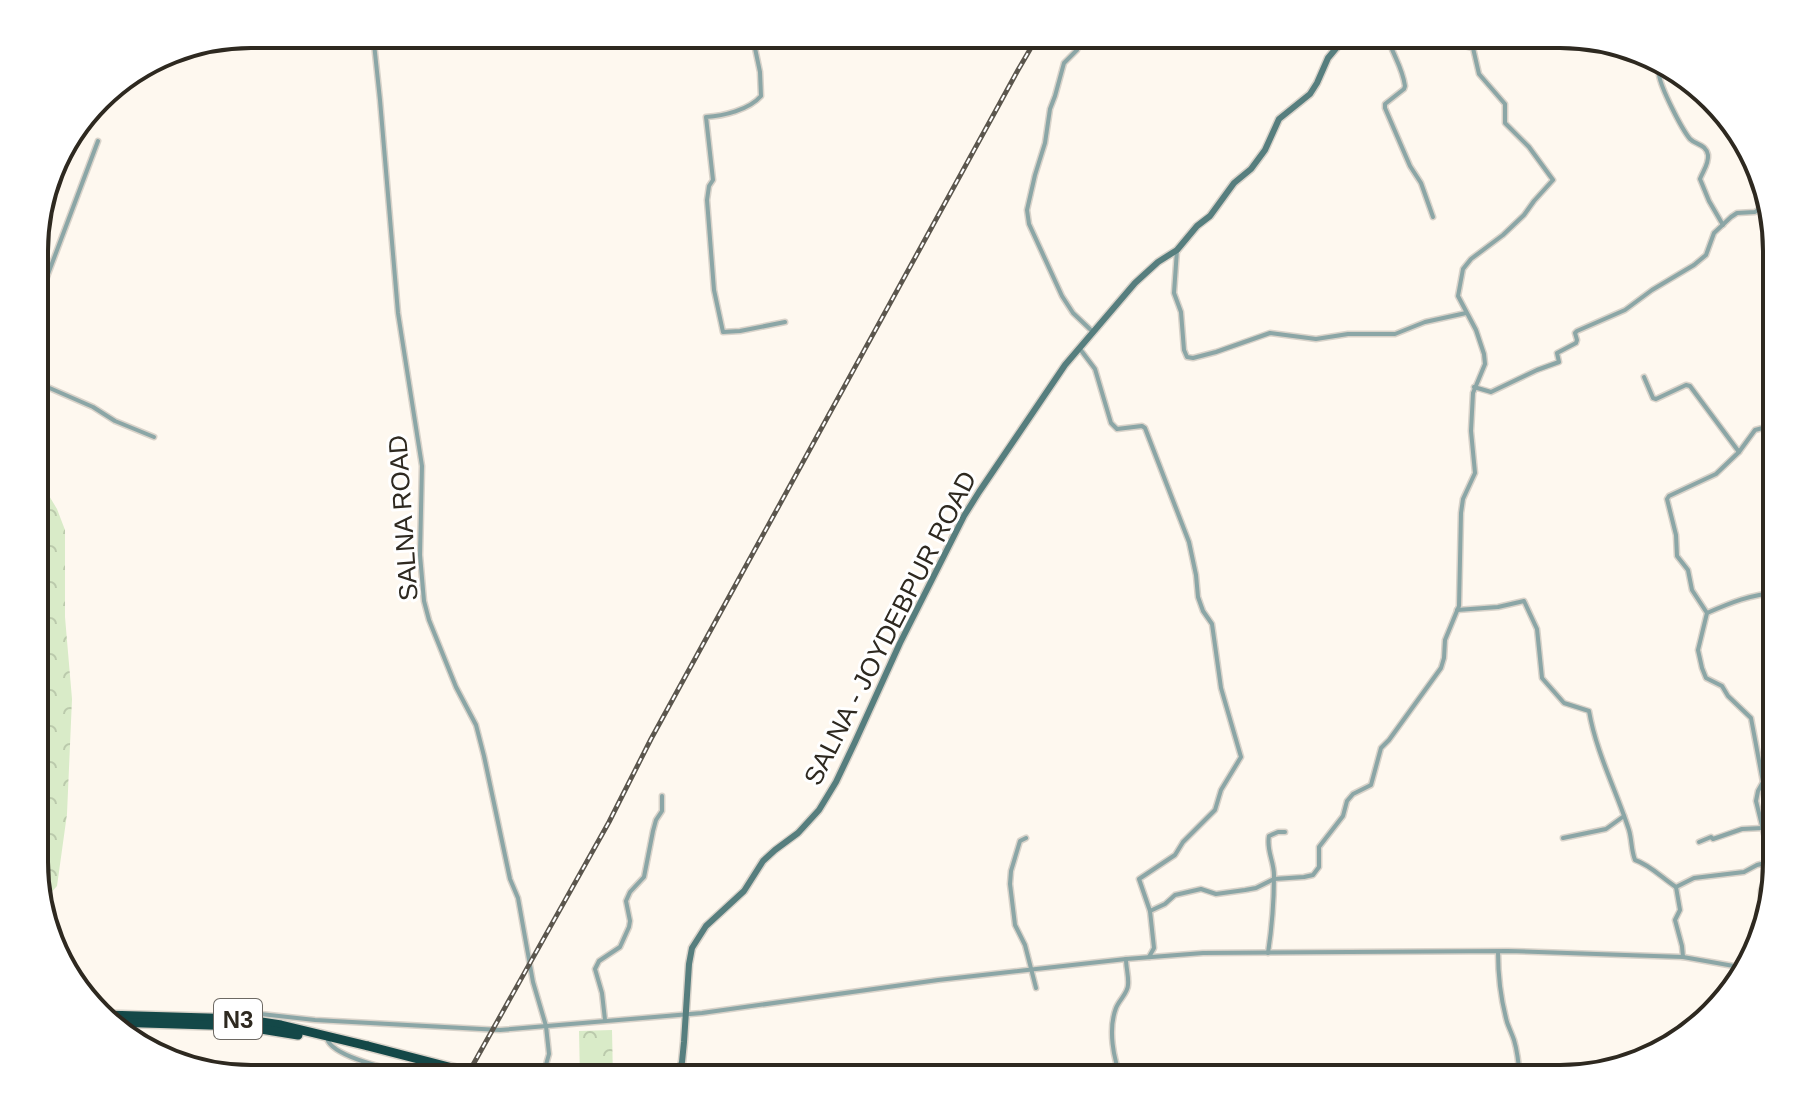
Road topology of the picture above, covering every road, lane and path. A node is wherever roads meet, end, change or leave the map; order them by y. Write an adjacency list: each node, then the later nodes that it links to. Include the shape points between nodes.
1 (374, 48): 52 (street, SALNA ROAD, via 398,313 422,466 424,601 476,725)
2 (755, 48): 15 (street, via 761,96 722,116 706,117 713,180 707,200 714,290 723,332)
3 (1078, 48): 16 (street, via 1064,63 1027,210 1062,296)
4 (1336, 48): 12 (main road, SALNA - JOYDEBPUR ROAD, via 1310,94 1279,119 1259,160)
5 (1391, 48): 10 (street, via 1405,86 1385,108)
6 (1473, 48): 14 (street, via 1479,74 1505,104 1505,123 1553,180 1524,215 1465,265 1458,296)
7 (1660, 74): 11 (street, via 1690,139 1707,151 1700,179)
8 (98, 141): 13 (street)
9 (1758, 210): 11 (street, via 1737,213)
10 (1433, 217)
11 (1723, 225): 20 (street, via 1694,265 1625,310 1577,331 1576,343 1557,353 1559,362 1491,392)
12 (1177, 250): 14 (street, via 1174,293 1187,357 1270,333 1316,339 1395,334); 16 (main road, SALNA - JOYDEBPUR ROAD, via 1135,283)
13 (48, 274)
14 (1466, 313): 20 (street, via 1484,354)
15 (785, 322)
16 (1093, 332): 17 (main road, SALNA - JOYDEBPUR ROAD)
17 (1079, 348): 38 (street, via 1095,369 1111,423 1117,429 1145,428 1169,487 1189,542 1200,604 1212,624 1221,688 1241,757 1215,810 1175,855 1139,879); 48 (main road, SALNA - JOYDEBPUR ROAD, via 964,516 819,810 763,861 744,891 697,939 689,964)
18 (1644, 377): 23 (street, via 1654,399 1690,386)
19 (48, 387): 22 (street)
20 (1474, 387): 25 (street, via 1475,473 1461,513)
21 (1763, 427): 23 (street)
22 (154, 437)
23 (1739, 452): 26 (street, via 1716,474 1667,499 1677,556)
24 (1763, 594): 26 (street)
25 (1457, 610): 29 (street, via 1524,601 1537,629 1542,678 1564,703 1589,711 1594,739); 36 (street, via 1441,668 1381,748 1371,785 1347,801 1343,816 1319,847 1316,872)
26 (1707, 613): 27 (street, via 1698,650 1702,668 1706,678 1722,686 1751,718)
27 (1763, 782): 30 (street, via 1756,801)
28 (662, 796): 50 (street, via 644,877 626,901 629,927 620,947 595,969)
29 (1624, 816): 33 (street, via 1606,829); 37 (street, via 1632,856)
30 (1763, 828): 34 (street)
31 (1285, 832): 36 (street, via 1267,840)
32 (1026, 838): 45 (street, via 1020,841 1010,884 1015,925)
33 (1563, 838)
34 (1699, 842)
35 (1763, 864): 37 (street)
36 (1274, 879): 38 (street, via 1245,890 1216,894 1201,889 1175,895); 40 (street)
37 (1676, 887): 42 (street, via 1680,910 1675,920)
38 (1150, 911): 41 (street, via 1154,948)
39 (1498, 951): 40 (street); 42 (street); 61 (street, via 1503,1003)
40 (1268, 953): 41 (street)
41 (1149, 957): 43 (street)
42 (1683, 957): 44 (street)
43 (1126, 959): 45 (street); 60 (street, via 1129,985 1117,1005 1112,1031)
44 (1734, 966)
45 (1031, 970): 46 (street); 48 (street)
46 (1036, 988)
47 (243, 1012): 52 (street, via 500,1030)
48 (687, 1013): 50 (street); 59 (main road, SALNA - JOYDEBPUR ROAD)
49 (120, 1015): 54 (highway, N3, via 242,1019)
50 (605, 1020): 52 (street)
51 (127, 1023): 53 (highway, N3, via 242,1026)
52 (546, 1026): 58 (street, SALNA ROAD)
53 (328, 1041): 54 (highway, N3); 55 (street, via 353,1058)
54 (368, 1049): 56 (highway, N3, bridge); 57 (highway, N3, bridge)
55 (380, 1065)
56 (425, 1065)
57 (436, 1065)
58 (546, 1065)
59 (681, 1065)
60 (1116, 1065)
61 (1518, 1065)

